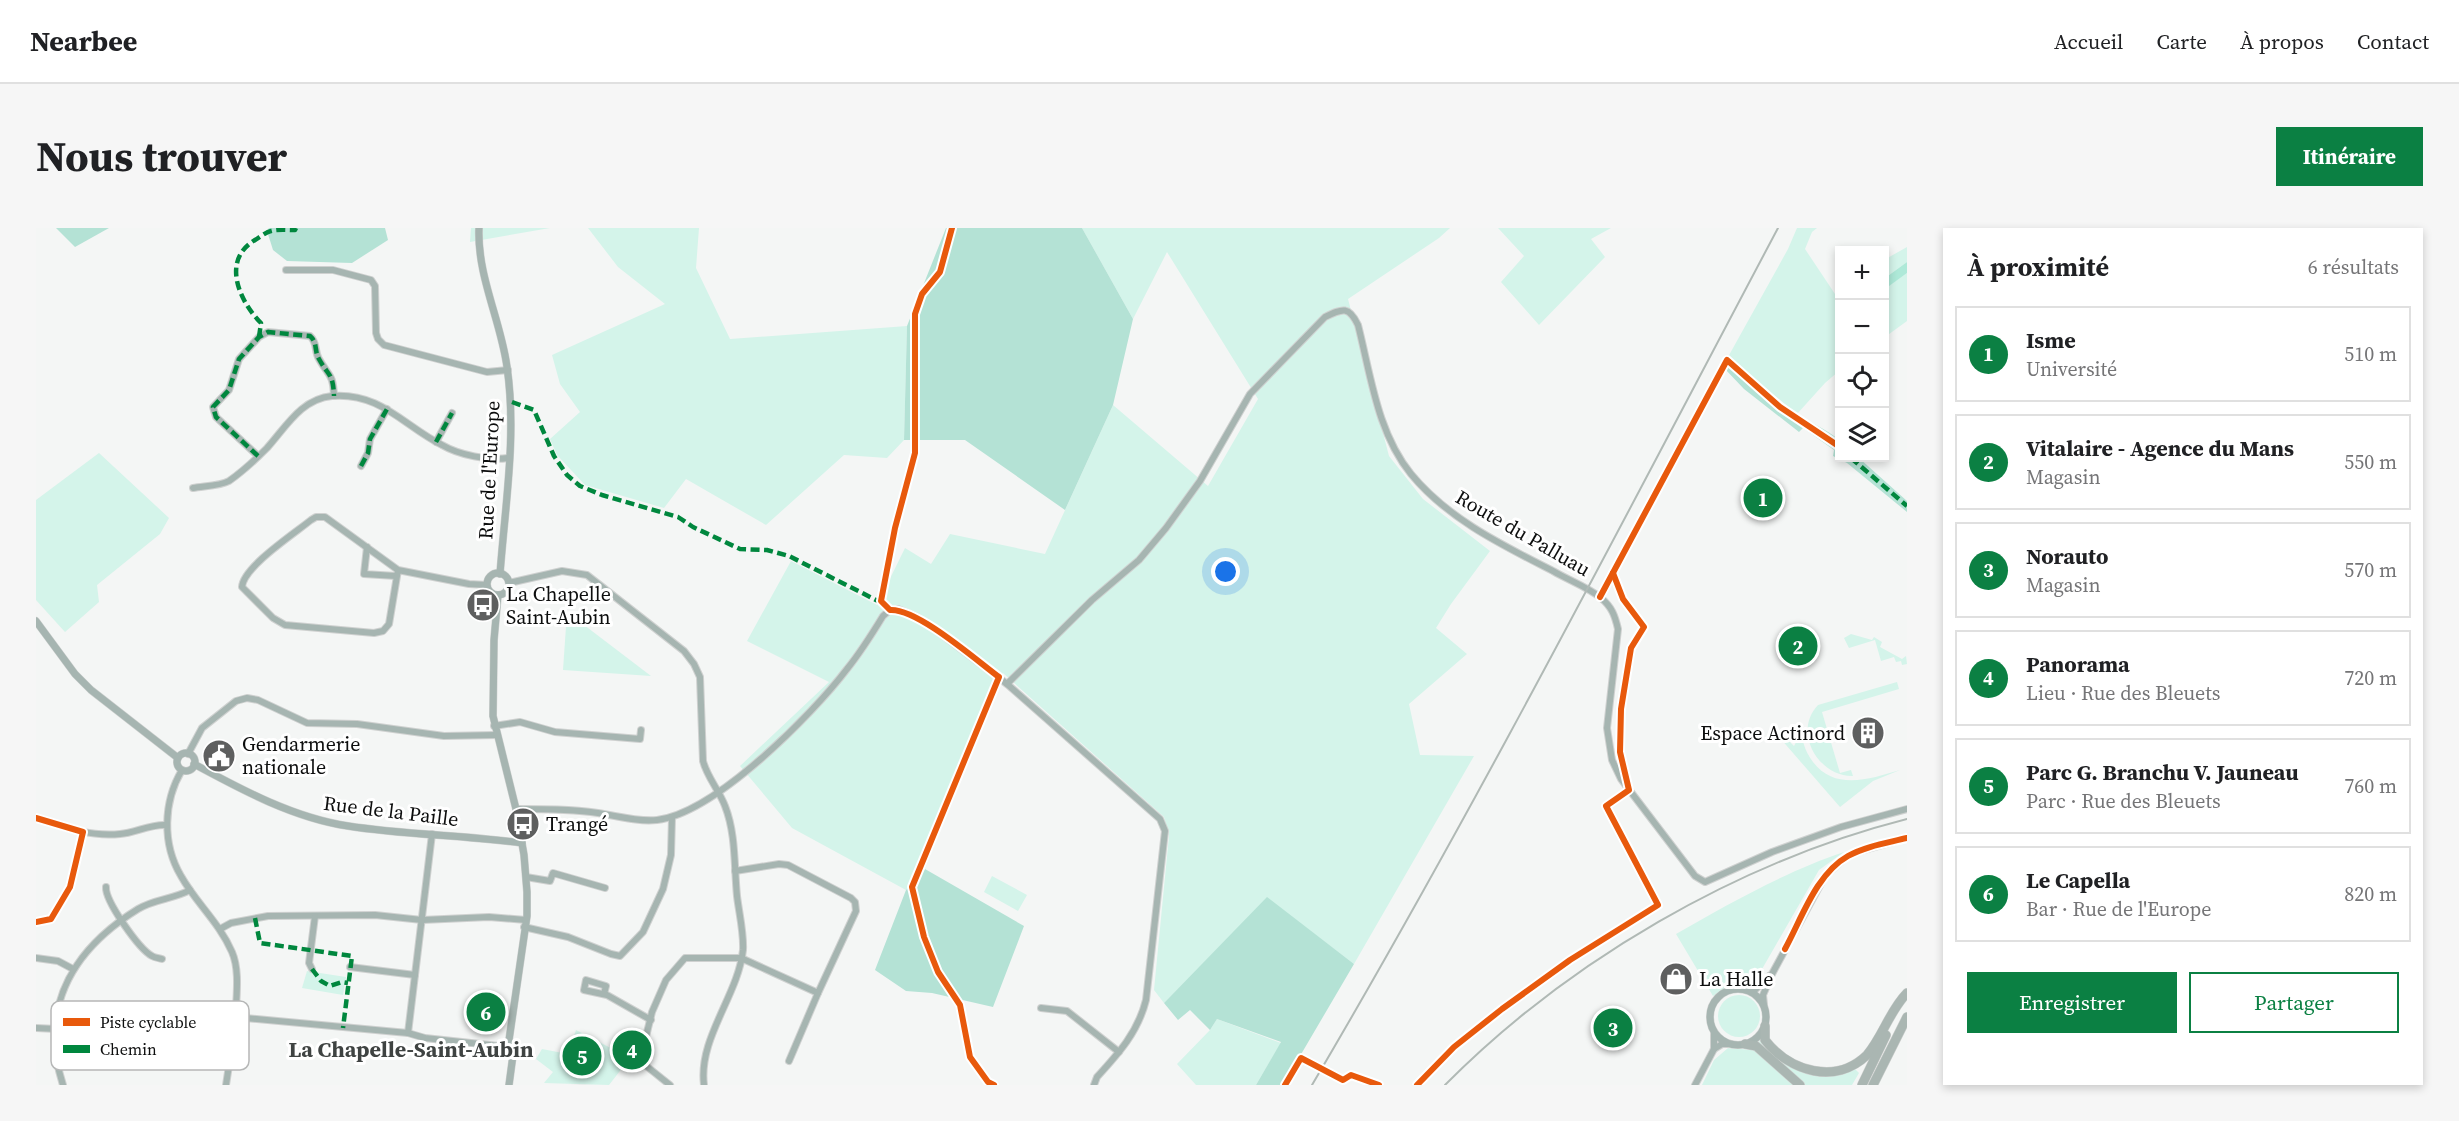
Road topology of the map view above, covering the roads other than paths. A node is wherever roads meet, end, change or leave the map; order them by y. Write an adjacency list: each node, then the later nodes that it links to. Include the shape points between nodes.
1 (479, 228): 3 (street, Rue de l'Europe, via 483,268)
2 (286, 270): 3 (street, via 333,270 372,280 376,333 384,345 487,372)
3 (508, 370): 9 (street, Rue de l'Europe, via 512,415)
4 (334, 396): 5 (street, via 354,396); 8 (street, via 302,408); 8 (street, via 332,379 317,357 310,336 268,332 259,337 239,359 229,390 213,407 216,417)
5 (387, 409): 7 (street); 10 (street, via 370,439)
6 (452, 413): 7 (street)
7 (436, 442): 9 (street, via 482,457)
8 (258, 456): 11 (street, via 227,482)
9 (508, 458): 14 (street, Rue de l'Europe)
10 (361, 466)
11 (193, 488)
12 (367, 547): 13 (street); 13 (street, via 364,574); 13 (street, via 325,517 316,517 255,566 242,587 285,625 374,633 389,624)
13 (397, 573): 16 (street)
14 (500, 574): 15 (street); 16 (street, via 491,576)
15 (509, 583): 17 (street, via 506,591); 27 (street, via 562,571 586,575 684,651 700,677 703,761)
16 (487, 585): 17 (street, via 491,593)
17 (498, 595): 20 (street, via 492,683)
18 (36, 621): 24 (street, via 91,690)
19 (1007, 684): 27 (street, via 917,617 890,610 829,691 764,756); 29 (street, Route du Palluau, via 1092,600 1139,560 1166,528 1200,481 1250,394 1325,317 1346,310 1358,325 1381,418 1394,447 1432,497 1497,542 1600,597 1614,613 1618,629 1607,728 1612,760 1621,779 1695,876 1705,882 1841,827); 73 (street, via 1142,801 1160,819 1165,831 1146,1000 1133,1034)
20 (494, 726): 21 (street, via 520,722 555,732 640,740); 22 (street)
21 (641, 730)
22 (496, 735): 23 (street, via 444,736 357,724 307,723 248,698 236,701 202,728); 28 (street)
23 (188, 754): 24 (street); 25 (street)
24 (178, 758): 26 (street, via 177,765)
25 (194, 764): 26 (street, via 188,771); 33 (street, Rue de la Paille, via 318,820)
26 (182, 770): 32 (street, via 169,801)
27 (720, 791): 30 (street); 36 (street, via 732,829)
28 (516, 809): 30 (street, via 569,810 641,821); 35 (street)
29 (1907, 809)
30 (672, 817): 44 (street, via 671,855 663,889 643,932 620,956)
31 (36, 818): 32 (street, via 94,834 121,834)
32 (166, 825): 40 (street, via 177,869)
33 (432, 834): 35 (street, Rue de la Paille); 42 (street)
34 (1907, 838): 52 (street, via 1857,852 1833,867 1818,887)
35 (522, 843): 37 (street)
36 (735, 871): 48 (street); 55 (street, via 788,865 855,902 856,911)
37 (526, 878): 39 (street, via 550,881 553,873); 44 (street)
38 (106, 887): 43 (street, via 105,894)
39 (605, 888)
40 (190, 890): 43 (street, via 148,904); 45 (street)
41 (315, 916): 42 (street, via 375,915); 45 (street, via 268,916 231,923); 51 (street, via 309,963)
42 (422, 920): 44 (street, via 489,917); 53 (street)
43 (122, 921): 47 (street, via 152,956); 50 (street, via 93,944)
44 (525, 923): 71 (street)
45 (220, 930): 59 (street, via 237,968)
46 (36, 958): 50 (street, via 58,961)
47 (162, 958)
48 (741, 958): 55 (street); 64 (street, via 685,958 666,980); 82 (street, via 712,1037)
49 (350, 967): 53 (street)
50 (73, 969): 58 (street)
51 (312, 969)
52 (1772, 974): 54 (street); 60 (street, via 1763,995)
53 (415, 975): 68 (street)
54 (1751, 992): 60 (street); 67 (street, via 1732,989 1716,999 1710,1013)
55 (818, 993): 74 (street)
56 (1907, 993): 65 (highway, via 1866,1057 1834,1075 1814,1075 1787,1063 1765,1040); 86 (highway)
57 (604, 994): 64 (street)
58 (60, 1001)
59 (237, 1001)
60 (1764, 1005): 65 (street)
61 (1041, 1008): 73 (street, via 1067,1011)
62 (1907, 1017): 75 (highway)
63 (249, 1018): 68 (street)
64 (651, 1020): 81 (street, via 641,1057)
65 (1765, 1026): 70 (street, via 1757,1038)
66 (1907, 1030): 75 (highway)
67 (1714, 1032): 69 (street); 72 (street)
68 (408, 1033): 71 (street)
69 (1731, 1044): 70 (street); 72 (street)
70 (1745, 1044): 85 (highway, via 1756,1046)
71 (508, 1047): 80 (street, via 513,1055)
72 (1714, 1049): 84 (street)
73 (1119, 1052): 83 (street)
74 (789, 1061)
75 (1882, 1067): 87 (highway)
76 (60, 1070): 78 (street)
77 (228, 1070): 79 (street)
78 (63, 1085)
79 (226, 1085)
80 (509, 1085)
81 (670, 1085)
82 (704, 1085)
83 (1094, 1085)
84 (1695, 1085)
85 (1800, 1085)
86 (1862, 1085)
87 (1873, 1085)

